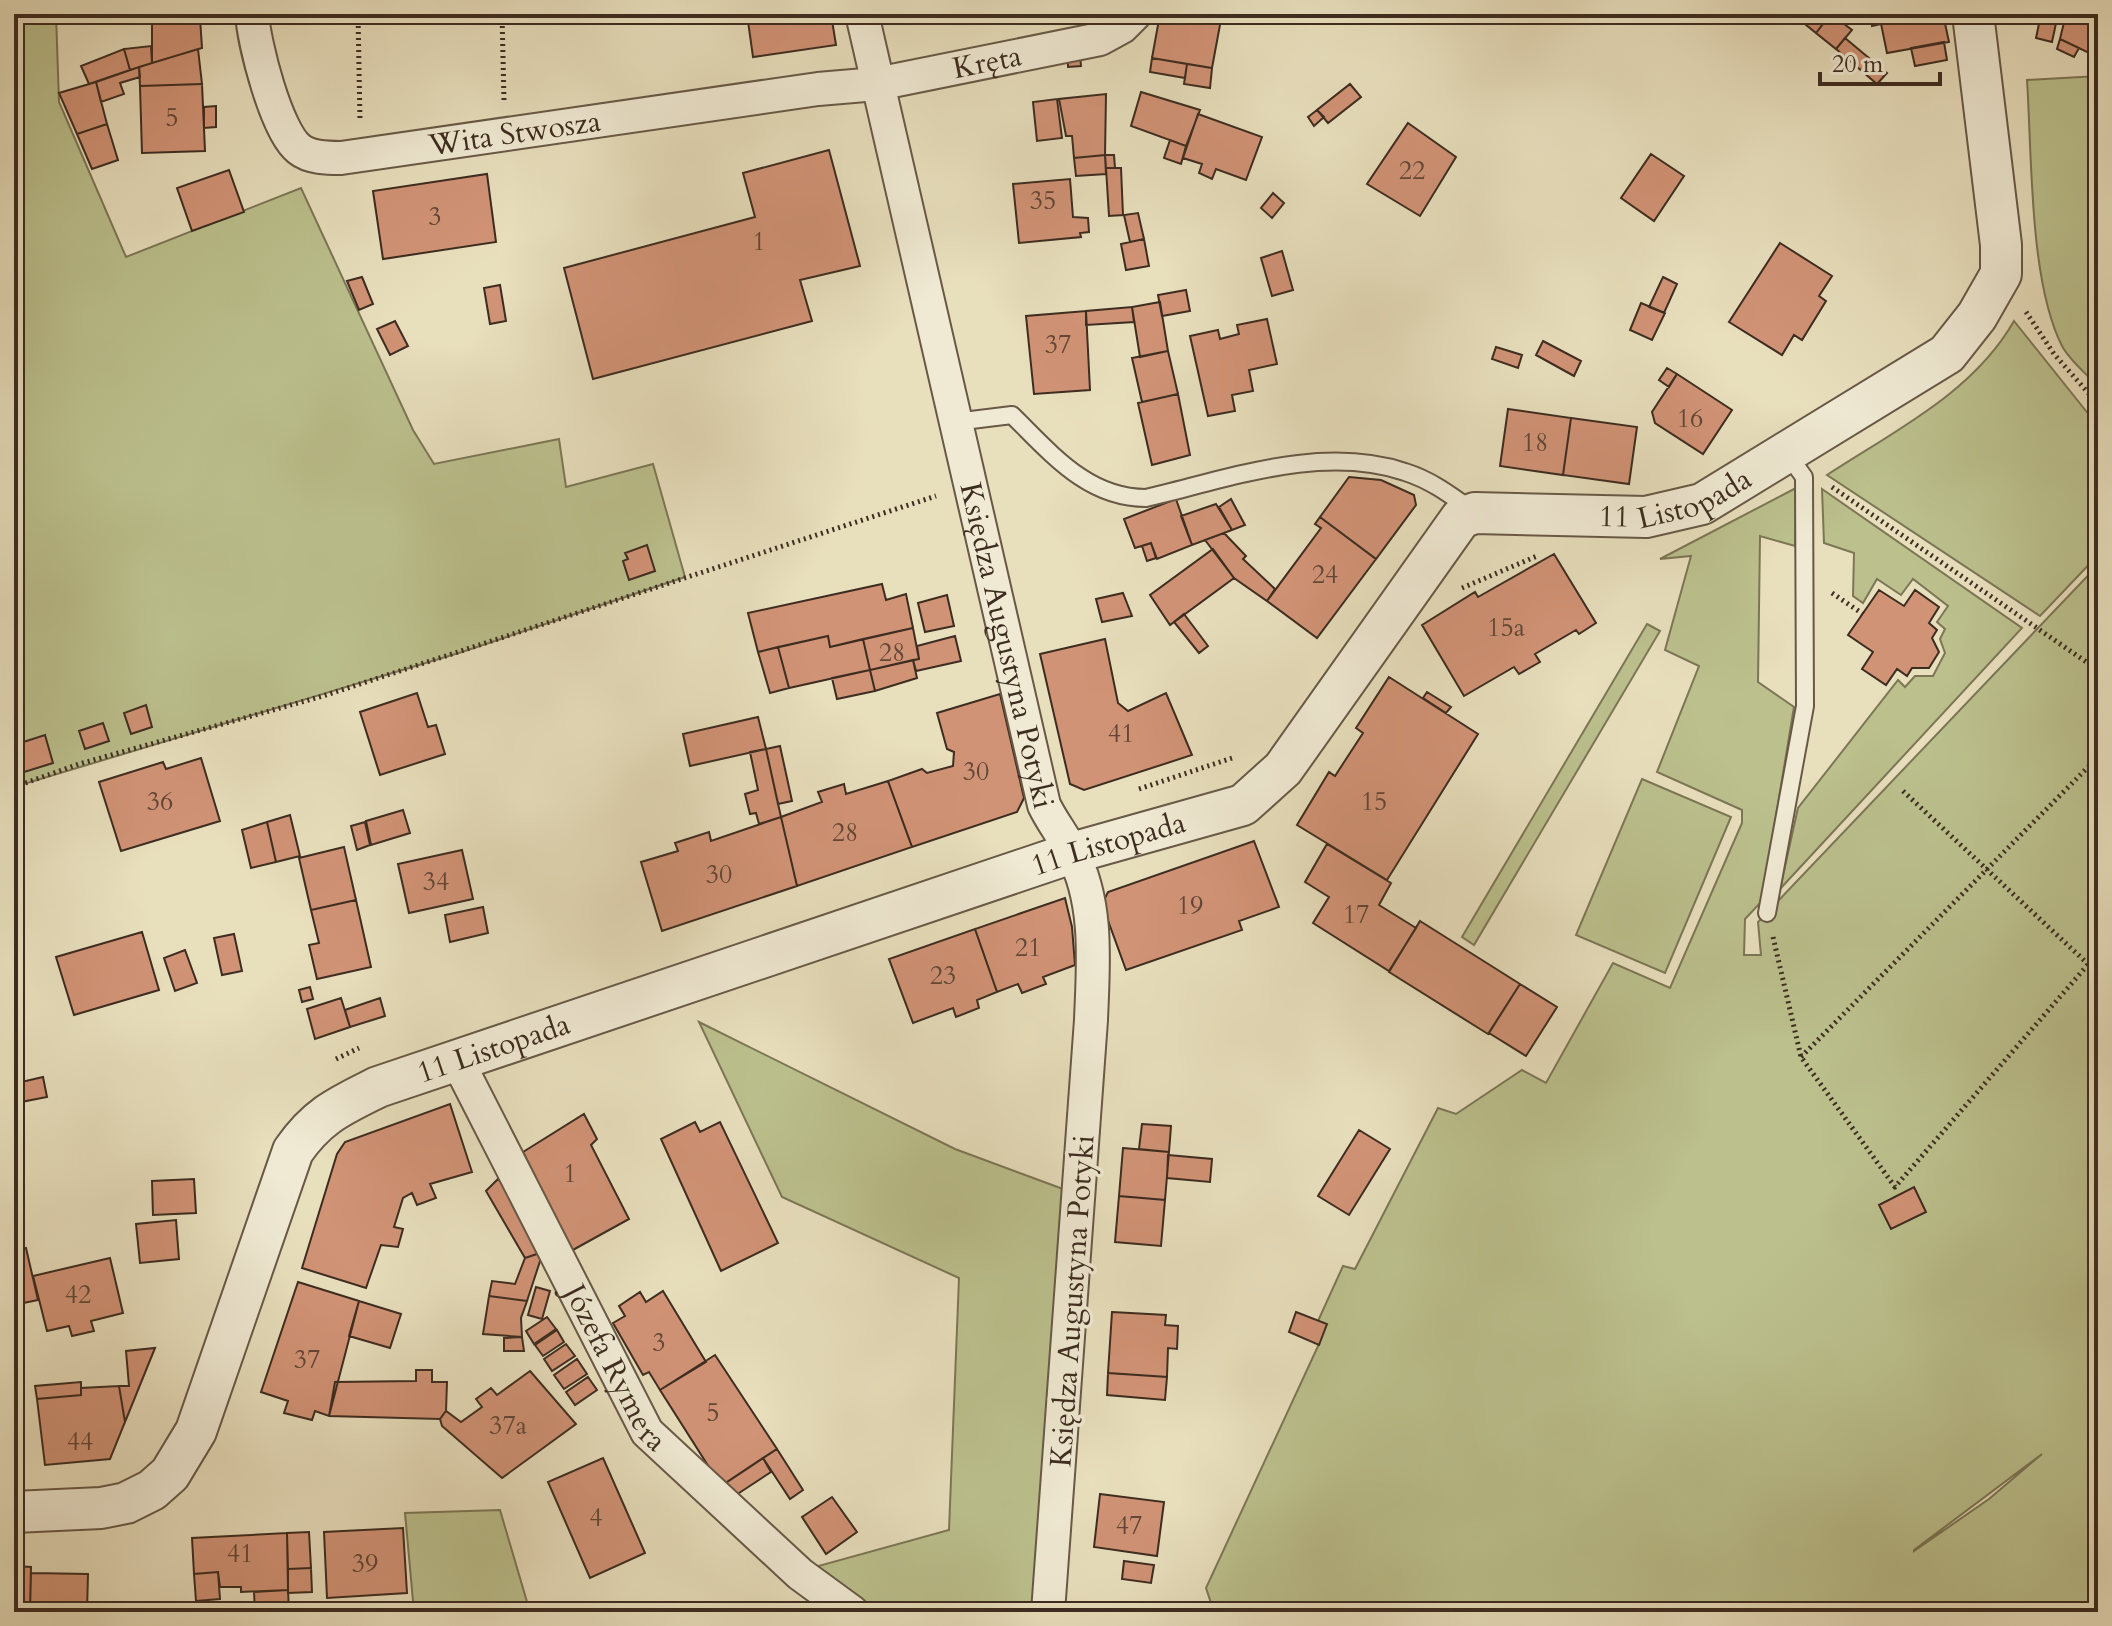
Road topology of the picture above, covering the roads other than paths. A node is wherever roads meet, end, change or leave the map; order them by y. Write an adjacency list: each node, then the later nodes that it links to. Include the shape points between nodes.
1 (252, 14): 5 (street, Wita Stwosza, via 255,43 288,134 299,150 320,158)
2 (862, 14): 5 (street, Księdza Augustyna Potyki)
3 (1135, 14): 5 (street, Kręta, via 1100,39)
4 (1973, 14): 7 (street, 11 Listopada, via 2001,274 1947,354)
5 (877, 84): 6 (street, Księdza Augustyna Potyki)
6 (955, 422): 8 (lane, via 1012,415 1086,483 1124,498 1146,498 1285,465 1333,462 1406,472); 9 (street, Księdza Augustyna Potyki, via 1044,805)
7 (1785, 451): 8 (street, 11 Listopada, via 1702,504 1646,517); 10 (lane, via 1804,477 1805,706)
8 (1475, 513): 9 (street, 11 Listopada, via 1452,527 1283,769 1259,794 1218,814)
9 (1072, 853): 11 (street, 11 Listopada); 14 (street, Księdza Augustyna Potyki, via 1087,895 1094,955)
10 (1767, 913)
11 (457, 1060): 12 (street, 11 Listopada, via 378,1087 330,1111 315,1121 293,1151 196,1431 170,1474 126,1503); 13 (street, Józefa Rymera, via 647,1432 800,1574)
12 (14, 1512)
13 (852, 1612)
14 (1048, 1612)

